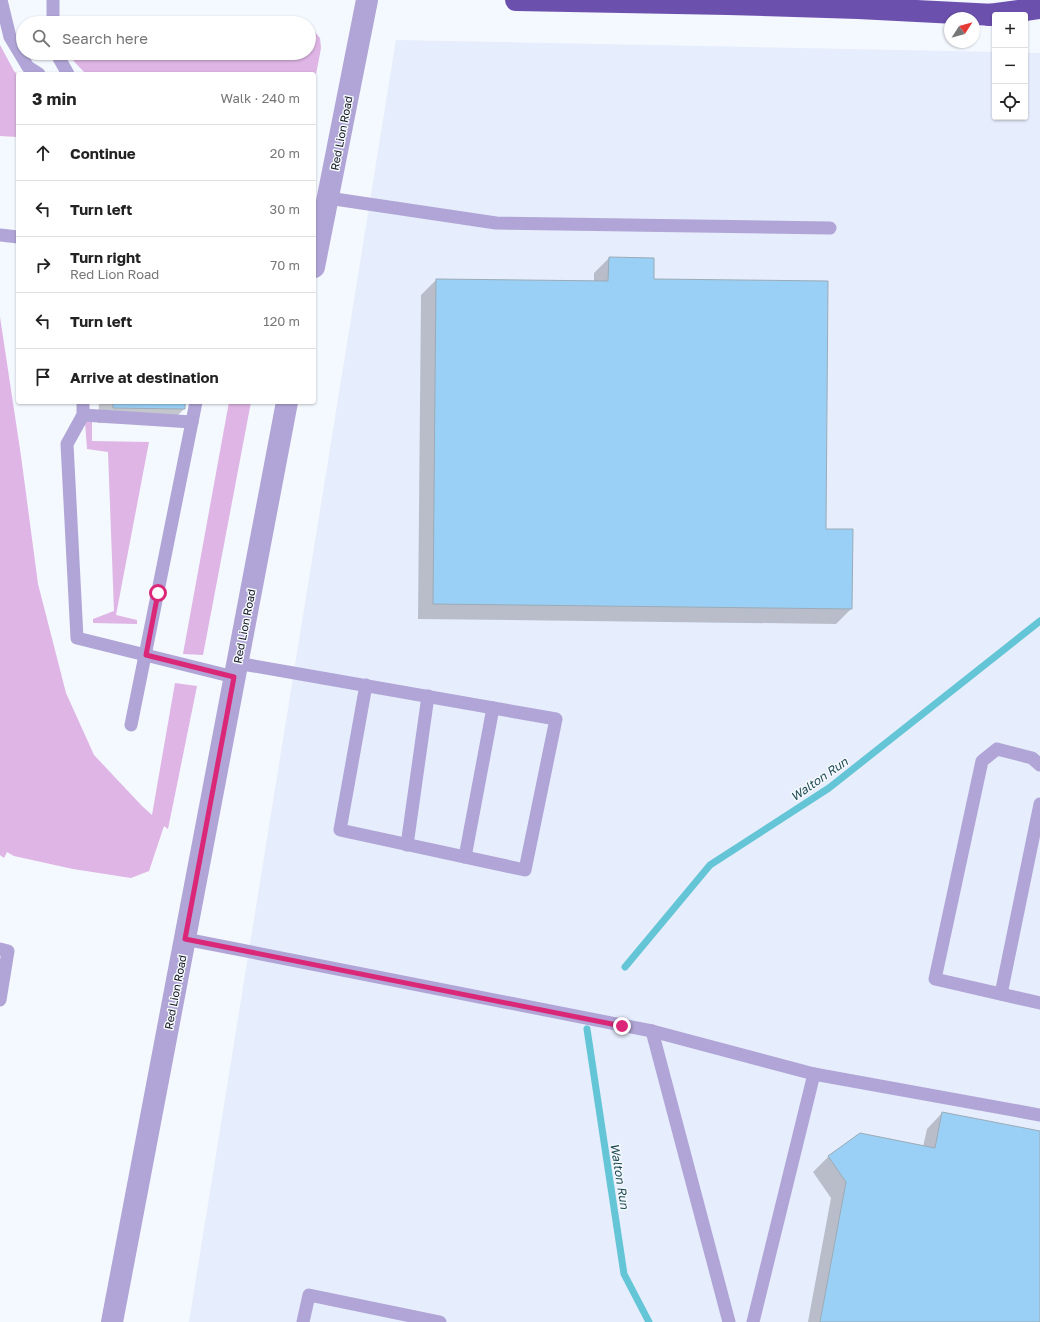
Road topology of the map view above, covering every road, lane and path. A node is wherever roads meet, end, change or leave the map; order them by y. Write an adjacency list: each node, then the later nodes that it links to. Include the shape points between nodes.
1 (1, 0): 11 (lane, via 10,37)
2 (53, 0): 8 (lane)
3 (367, 0): 16 (street, Red Lion Road)
4 (516, 0): 7 (highway, via 751,4)
5 (1040, 8): 6 (highway)
6 (1013, 12)
7 (992, 15)
8 (53, 16)
9 (1028, 18): 10 (highway)
10 (1040, 19)
11 (16, 47)
12 (24, 60): 14 (lane)
13 (60, 60): 15 (lane)
14 (36, 72)
15 (67, 72)
16 (328, 198): 17 (lane, via 496,223); 20 (street, Red Lion Road)
17 (830, 228)
18 (0, 235): 19 (lane)
19 (16, 237)
20 (316, 257)
21 (196, 404): 24 (lane)
22 (287, 404): 26 (street, Red Lion Road)
23 (83, 409): 24 (lane); 25 (lane, via 67,444 77,638)
24 (192, 422): 25 (lane)
25 (146, 655): 26 (lane); 30 (lane)
26 (235, 670): 27 (lane); 35 (street, Red Lion Road)
27 (366, 686): 28 (lane); 33 (lane, via 340,830)
28 (428, 696): 29 (lane); 33 (lane)
29 (493, 708): 34 (lane); 34 (lane, via 556,719 525,870)
30 (131, 725)
31 (1040, 766): 37 (lane, via 1032,758 997,749 982,761 935,979)
32 (1040, 804): 37 (lane)
33 (407, 845): 34 (lane)
34 (465, 857)
35 (185, 939): 40 (lane); 43 (street, Red Lion Road)
36 (0, 949): 38 (lane, via 8,951)
37 (1001, 994): 39 (lane)
38 (0, 1000)
39 (1040, 1003)
40 (652, 1031): 41 (lane); 46 (lane)
41 (814, 1074): 42 (lane); 47 (lane)
42 (1040, 1115)
43 (112, 1322)
44 (303, 1322): 45 (lane, via 309,1295)
45 (440, 1322)
46 (729, 1322)
47 (753, 1322)

